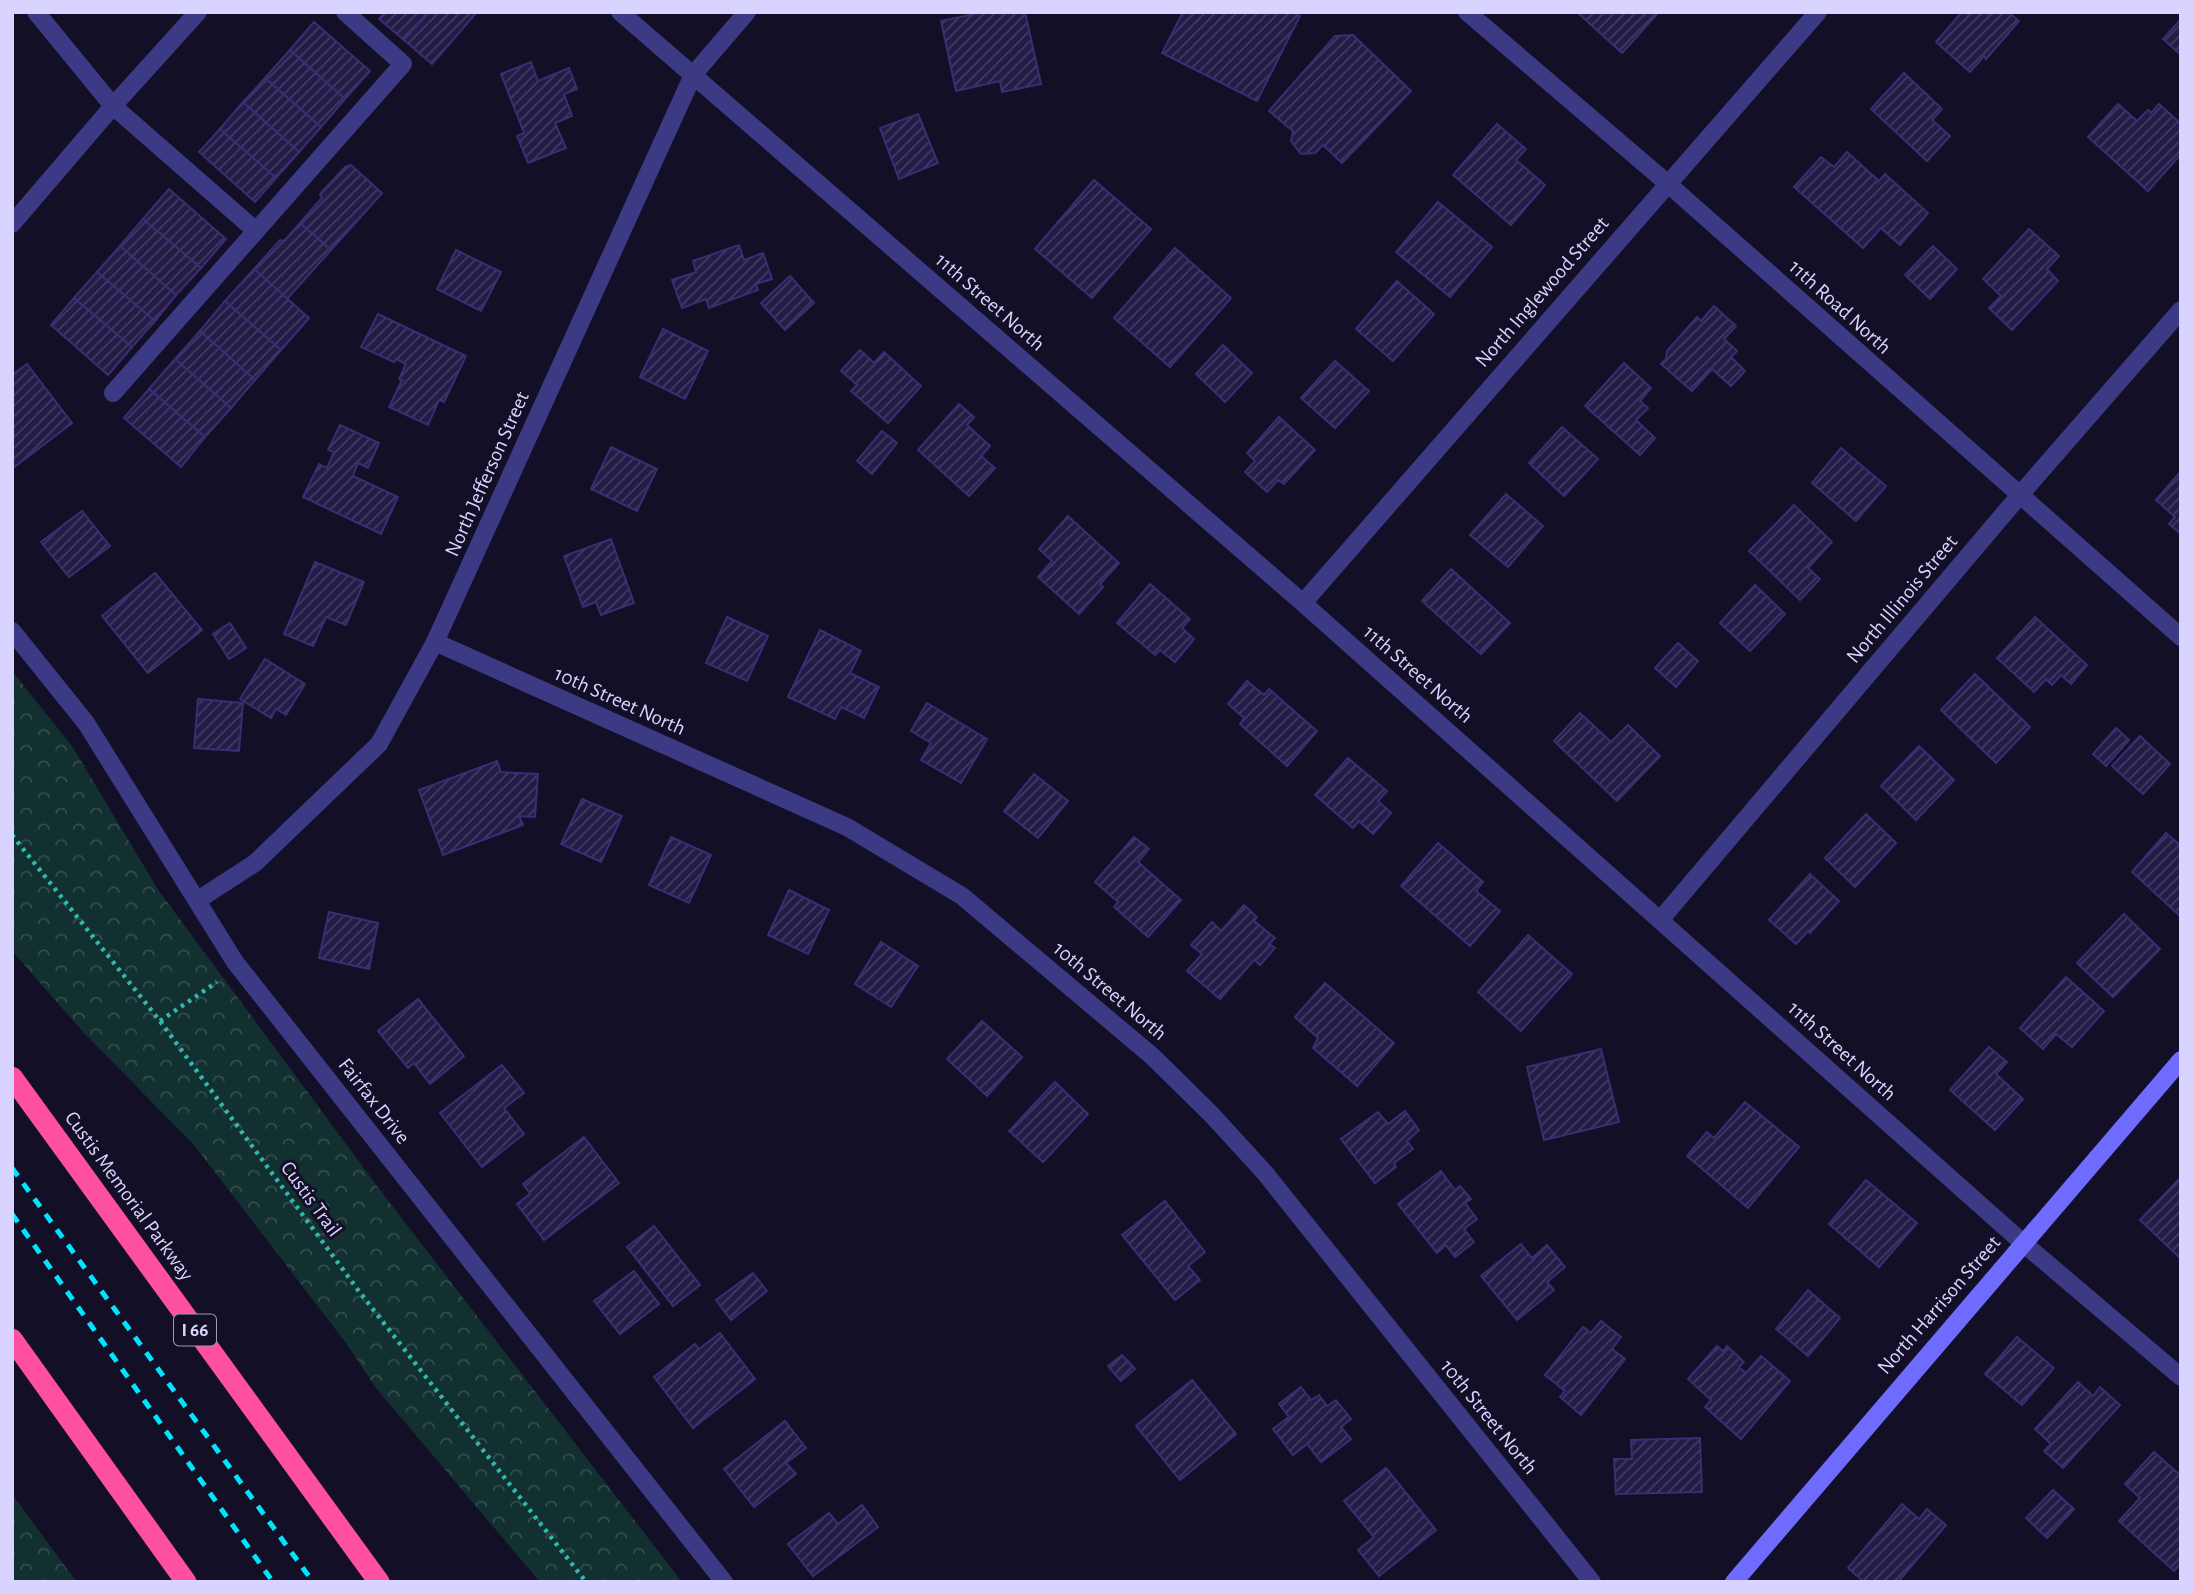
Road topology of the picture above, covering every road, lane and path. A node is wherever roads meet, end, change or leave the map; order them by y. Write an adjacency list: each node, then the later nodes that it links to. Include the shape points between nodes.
1 (36, 12): 9 (street)
2 (198, 12): 9 (street)
3 (345, 12): 12 (street, via 403,64)
4 (620, 12): 8 (street, 11th Street North)
5 (747, 12): 8 (street, North Jefferson Street)
6 (1467, 12): 10 (street, 11th Road North)
7 (1818, 12): 10 (street, North Inglewood Street)
8 (693, 75): 16 (street, 11th Street North); 19 (street, North Jefferson Street)
9 (113, 106): 11 (street); 12 (street)
10 (1667, 183): 15 (street, 11th Road North); 16 (street, North Inglewood Street)
11 (12, 224)
12 (256, 231): 14 (street)
13 (2181, 310): 15 (street, North Illinois Street)
14 (113, 393)
15 (2019, 496): 18 (street, 11th Road North); 22 (street, North Illinois Street)
16 (1303, 603): 22 (street, 11th Street North)
17 (12, 631): 21 (street, Fairfax Drive, via 86,723)
18 (2181, 637)
19 (435, 642): 21 (street, North Jefferson Street, via 379,744 255,863); 34 (street, 10th Street North, via 848,827 962,896 1152,1056 1211,1114 1265,1173)
20 (12, 835): 24 (path, Custis Trail)
21 (198, 900): 23 (street, Fairfax Drive)
22 (1661, 919): 27 (street, 11th Street North)
23 (235, 962): 24 (path, via 216,984); 33 (street, Fairfax Drive)
24 (160, 1021): 32 (path, Custis Trail, via 358,1290)
25 (2181, 1060): 27 (street, North Harrison Street)
26 (12, 1077): 31 (highway, Custis Memorial Parkway / I 66)
27 (2023, 1242): 29 (street, 11th Street North); 35 (street, North Harrison Street)
28 (12, 1339): 30 (highway)
29 (2181, 1377)
30 (186, 1582)
31 (379, 1582)
32 (586, 1582)
33 (724, 1582)
34 (1592, 1582)
35 (1734, 1582)

